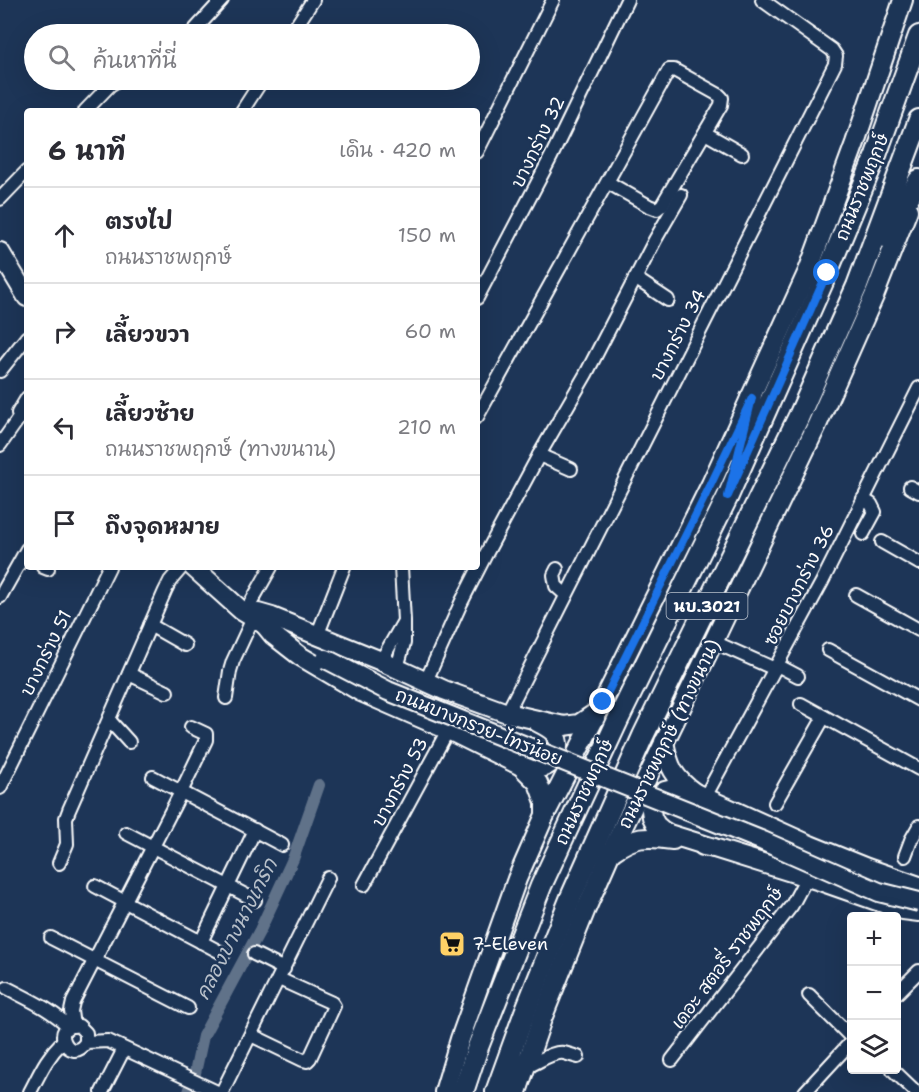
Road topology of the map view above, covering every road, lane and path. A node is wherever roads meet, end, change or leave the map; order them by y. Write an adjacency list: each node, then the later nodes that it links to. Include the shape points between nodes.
1 (222, 0): 7 (street)
2 (313, 0): 8 (street)
3 (553, 0): 16 (street)
4 (627, 0): 27 (street, บางกร่าง 32)
5 (762, 0): 55 (street, บางกร่าง 34, via 832,50 836,64)
6 (903, 0): 32 (main road, นบ.3021, via 808,272)
7 (199, 24)
8 (297, 24)
9 (919, 36): 39 (main road, ถนนราชพฤกษ์ / นบ.3021, via 876,155)
10 (105, 90): 12 (street)
11 (256, 90): 13 (street)
12 (88, 108)
13 (244, 108)
14 (919, 120): 25 (main road, ถนนราชพฤกษ์ / นบ.3021)
15 (705, 133): 17 (street); 19 (street, via 662,206 649,206); 19 (street, via 722,98 669,70)
16 (480, 146)
17 (742, 154)
18 (24, 174): 22 (street)
19 (607, 182): 34 (street)
20 (919, 182): 25 (main road); 62 (main road, ถนนราชพฤกษ์ (ทางขนาน) / นบ.3021, via 817,425)
21 (681, 195): 24 (street)
22 (0, 199)
23 (0, 252): 26 (main road)
24 (636, 278): 28 (street); 37 (street)
25 (857, 286): 124 (main road, ถนนราชพฤกษ์ / นบ.3021, via 799,416 644,736 571,897)
26 (24, 292)
27 (480, 292)
28 (668, 300)
29 (24, 341): 30 (street)
30 (0, 371)
31 (919, 388): 40 (street, ซอยบางกร่าง 36)
32 (752, 398): 39 (main road); 75 (main road, นบ.3021)
33 (24, 403): 35 (street, via 18,413)
34 (480, 412)
35 (23, 417): 36 (street)
36 (0, 445)
37 (539, 456): 38 (street); 45 (street)
38 (571, 469)
39 (728, 496): 131 (main road, ถนนราชพฤกษ์ / นบ.3021, via 541,886)
40 (863, 499): 41 (street, via 875,512); 67 (street, ซอยบางกร่าง 36)
41 (863, 534)
42 (882, 543): 44 (street)
43 (24, 558): 57 (street)
44 (919, 563)
45 (480, 567)
46 (557, 569): 55 (street, via 556,586)
47 (108, 570): 87 (street, บางกร่าง 51)
48 (180, 570): 59 (street, via 165,591)
49 (196, 570): 58 (main road, ถนนบางกรวย-ไทรน้อย, via 233,604)
50 (210, 570): 58 (main road, ถนนบางกรวย-ไทรน้อย)
51 (270, 570): 58 (street)
52 (343, 570): 61 (street)
53 (401, 570): 66 (street, via 404,621)
54 (479, 570): 70 (street)
55 (566, 595): 76 (street, บางกร่าง 34)
56 (856, 595): 60 (street)
57 (0, 597)
58 (256, 615): 61 (main road, via 272,616); 65 (main road, ถนนบางกรวย-ไทรน้อย); 72 (street, via 230,671); 81 (main road, via 273,635 300,656 361,692)
59 (150, 626): 63 (street); 68 (street)
60 (919, 630)
61 (317, 636): 66 (main road)
62 (714, 642): 67 (street); 83 (main road, ถนนราชพฤกษ์ (ทางขนาน) / นบ.3021)
63 (185, 645)
64 (828, 650): 73 (street)
65 (327, 656): 108 (main road, ถนนบางกรวย-ไทรน้อย, via 881,886); 111 (main road, ถนนบางกรวย-ไทรน้อย, bridge, via 388,691 879,892)
66 (389, 664): 70 (main road)
67 (776, 667): 69 (street); 89 (street, ซอยบางกร่าง 36)
68 (129, 675): 71 (street); 79 (street)
69 (798, 676)
70 (426, 681): 76 (main road)
71 (166, 692)
72 (226, 698)
73 (919, 700)
74 (801, 704): 77 (street)
75 (599, 710): 78 (main road, via 579,724 564,726); 91 (main road, นบ.3021)
76 (507, 713): 78 (main road)
77 (824, 717): 85 (street); 90 (street)
78 (530, 719): 84 (main road, via 551,730 558,746 549,765 534,769)
79 (109, 720): 82 (street); 101 (street, via 66,818 67,844)
80 (191, 727): 88 (street, via 207,737)
81 (448, 730): 84 (main road); 104 (street, บางกร่าง 53)
82 (129, 742)
83 (664, 742): 89 (main road, via 669,764 685,786); 99 (main road, ถนนราชพฤกษ์ (ทางขนาน) / นบ.3021)
84 (521, 766): 91 (main road, via 538,783)
85 (919, 770)
86 (153, 777): 88 (street)
87 (0, 788)
88 (181, 792): 93 (street); 97 (street)
89 (700, 795): 98 (main road, via 665,791 652,804 652,817 669,834); 107 (main road, via 810,845)
90 (775, 804)
91 (545, 815): 141 (main road, นบ.3021, via 513,889)
92 (919, 826): 95 (street)
93 (255, 830): 96 (street); 106 (street)
94 (126, 833): 97 (street)
95 (915, 843): 100 (street)
96 (282, 844)
97 (153, 847): 106 (street); 110 (street)
98 (714, 848): 99 (main road, via 650,836 627,841); 102 (main road)
99 (611, 852): 135 (main road, ถนนราชพฤกษ์ (ทางขนาน) / นบ.3021)
100 (904, 856)
101 (59, 863)
102 (807, 877): 112 (main road); 134 (street, เดอะ สตอรี่ ราชพฤกษ์, via 792,904)
103 (328, 878): 119 (street)
104 (364, 885)
105 (95, 886): 110 (street)
106 (228, 886): 109 (street); 114 (street)
107 (919, 886)
108 (919, 896)
109 (255, 900)
110 (125, 902): 114 (street); 117 (street)
111 (919, 902)
112 (919, 912)
113 (51, 938): 117 (street)
114 (201, 942): 115 (street)
115 (224, 954)
116 (254, 954): 119 (street)
117 (95, 960): 123 (street); 125 (street, via 73,1002)
118 (919, 971): 121 (street)
119 (281, 974): 126 (street); 126 (street, via 334,1006 310,1058 303,1060)
120 (7, 988): 125 (street)
121 (901, 990)
122 (809, 995): 127 (street)
123 (188, 1008)
124 (525, 1012): 144 (main road, ถนนราชพฤกษ์ / นบ.3021); 145 (main road)
125 (71, 1026): 128 (street); 129 (street, via 84,1030)
126 (250, 1035): 140 (street)
127 (847, 1035)
128 (63, 1041): 129 (street, via 75,1050); 137 (street, via 45,1061)
129 (86, 1042): 132 (street, via 108,1041)
130 (847, 1046): 147 (street)
131 (478, 1047): 142 (main road); 143 (main road, ถนนราชพฤกษ์ / นบ.3021)
132 (124, 1049): 138 (street); 139 (street)
133 (578, 1057): 135 (street, via 554,1053)
134 (672, 1060)
135 (526, 1067): 146 (main road, ถนนราชพฤกษ์ (ทางขนาน) / นบ.3021)
136 (897, 1074): 148 (street)
137 (30, 1092)
138 (102, 1092)
139 (218, 1092)
140 (222, 1092)
141 (444, 1092)
142 (454, 1092)
143 (463, 1092)
144 (496, 1092)
145 (511, 1092)
146 (517, 1092)
147 (805, 1092)
148 (916, 1092)

